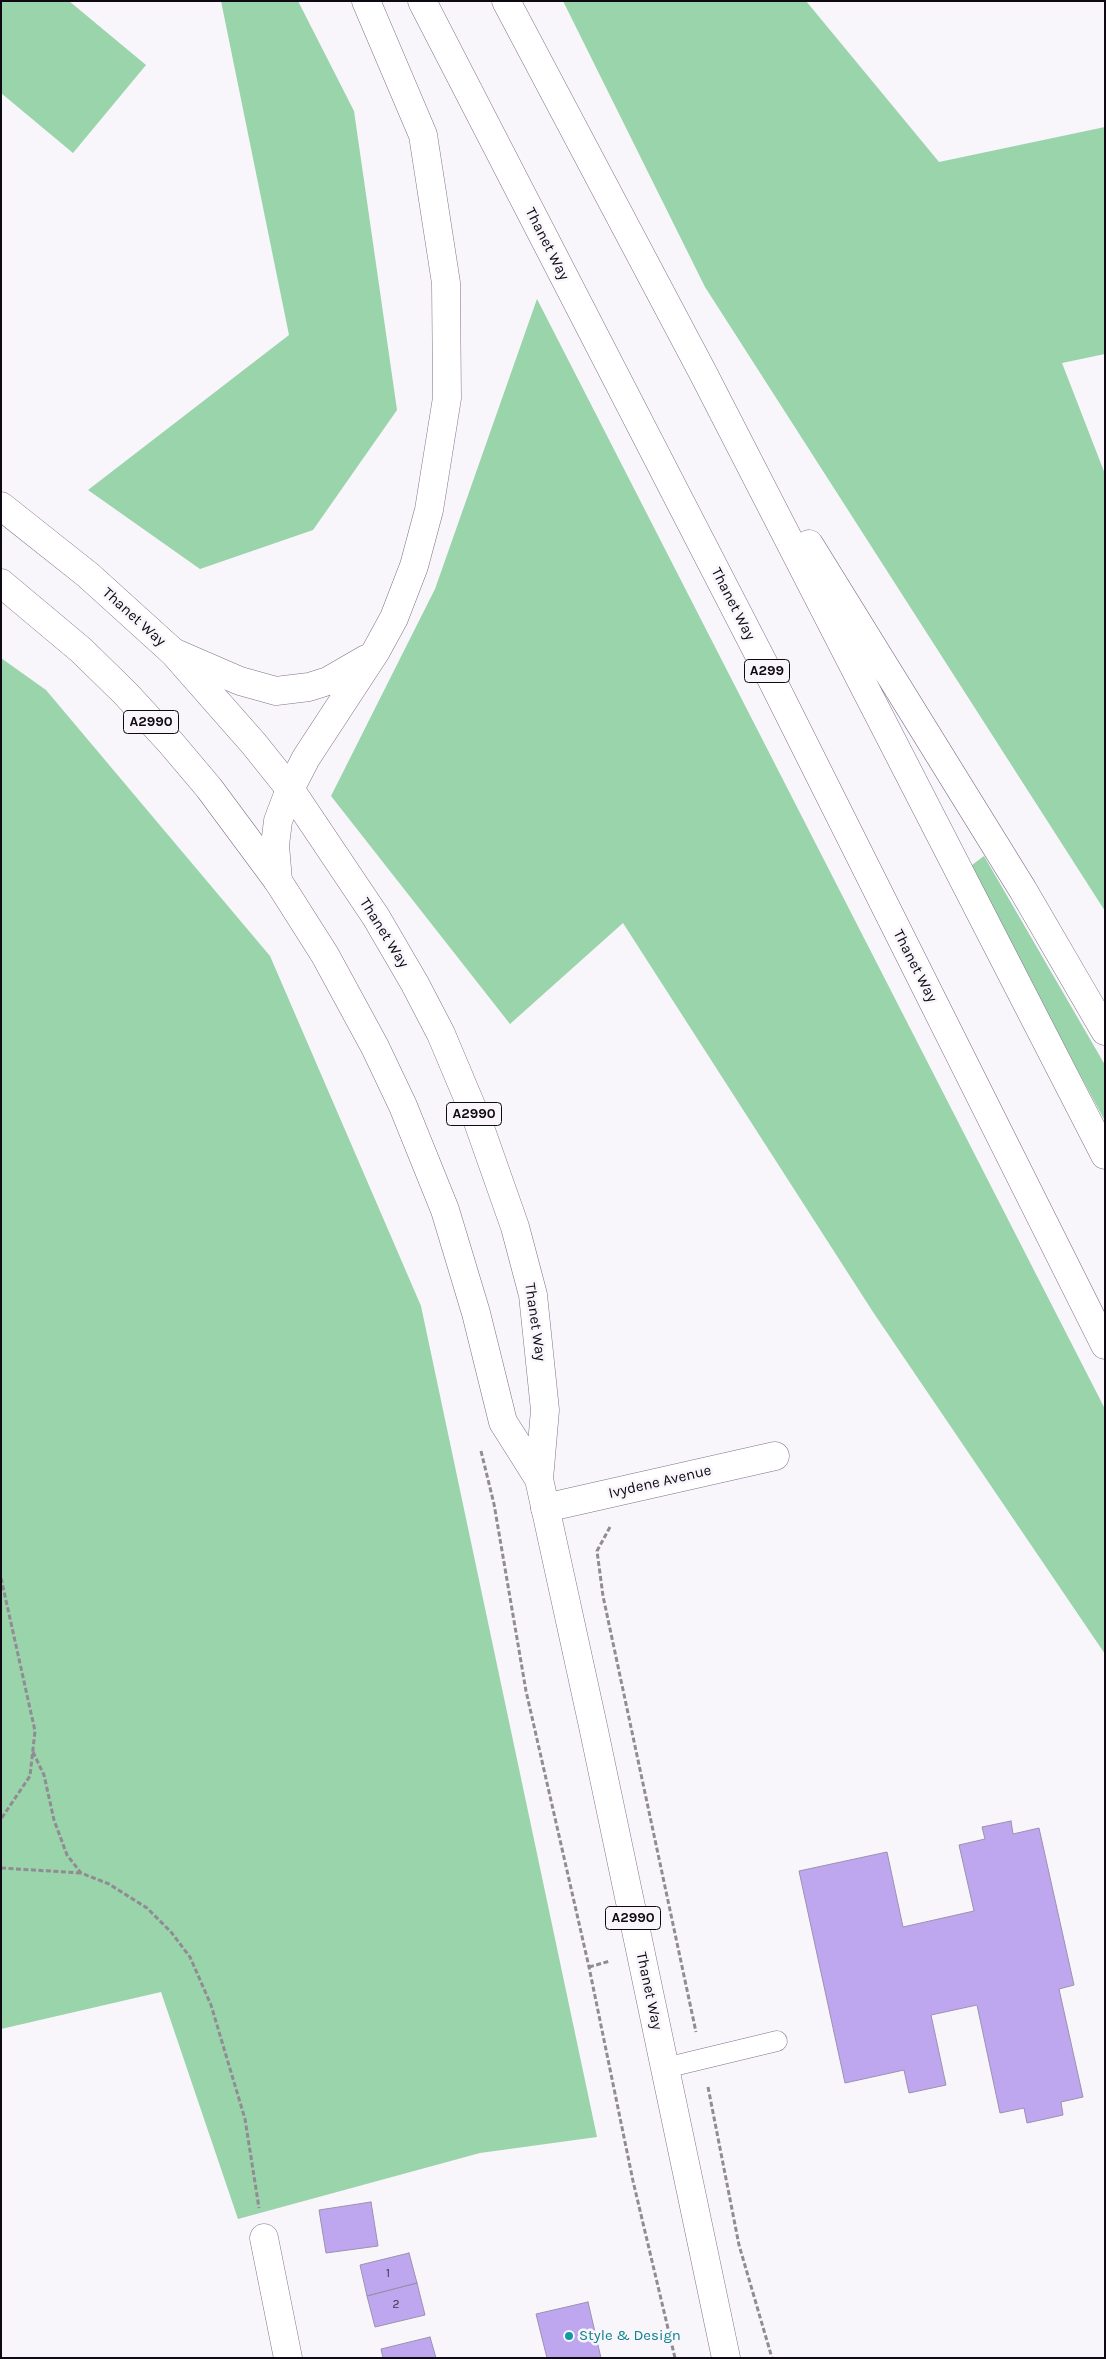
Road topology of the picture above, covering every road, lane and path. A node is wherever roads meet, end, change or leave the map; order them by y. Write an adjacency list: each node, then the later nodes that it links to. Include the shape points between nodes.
1 (366, 1): 7 (main road, via 423,135 446,283 448,398 429,510 414,566 394,618)
2 (422, 1): 13 (main road, Thanet Way / A299, via 766,669)
3 (506, 1): 4 (main road)
4 (702, 371): 11 (main road, via 1024,890); 12 (main road)
5 (1, 506): 8 (main road, Thanet Way / A2990, via 88,576)
6 (1, 583): 10 (main road, Thanet Way / A2990, via 67,638 126,694 209,788)
7 (376, 651): 8 (main road, via 344,674 328,681 276,691 240,681); 9 (main road, via 306,758)
8 (173, 652): 9 (main road, Thanet Way / A2990)
9 (290, 789): 10 (main road, via 277,829); 16 (main road, Thanet Way / A2990, via 376,917 411,977 440,1034 484,1140 515,1227 533,1295 545,1410)
10 (278, 882): 16 (main road, Thanet Way / A2990, via 351,1002 403,1106 445,1210 476,1313 503,1422)
11 (1105, 1031)
12 (1105, 1155)
13 (1105, 1345)
14 (480, 1448): 29 (path, via 494,1504 526,1691)
15 (775, 1456): 17 (main road, Ivydene Avenue)
16 (539, 1479): 18 (main road, Thanet Way / A2990)
17 (616, 1492): 18 (main road, Ivydene Avenue); 25 (path, via 620,1520 604,1534 597,1551 602,1587)
18 (544, 1508): 26 (main road, Thanet Way / A2990)
19 (1, 1578): 20 (path, via 35,1731)
20 (33, 1752): 21 (path, via 30,1776); 23 (path, via 44,1775 54,1820 67,1855)
21 (1, 1819)
22 (1, 1868): 23 (path)
23 (81, 1873): 27 (path, via 109,1884 147,1908 190,1956 211,2005 245,2119)
24 (777, 2041): 25 (lane)
25 (702, 2060): 26 (lane); 31 (path, via 739,2245)
26 (665, 2068): 30 (main road, Thanet Way / A2990)
27 (264, 2238): 28 (main road)
28 (288, 2358)
29 (675, 2358)
30 (726, 2358)
31 (772, 2358)

